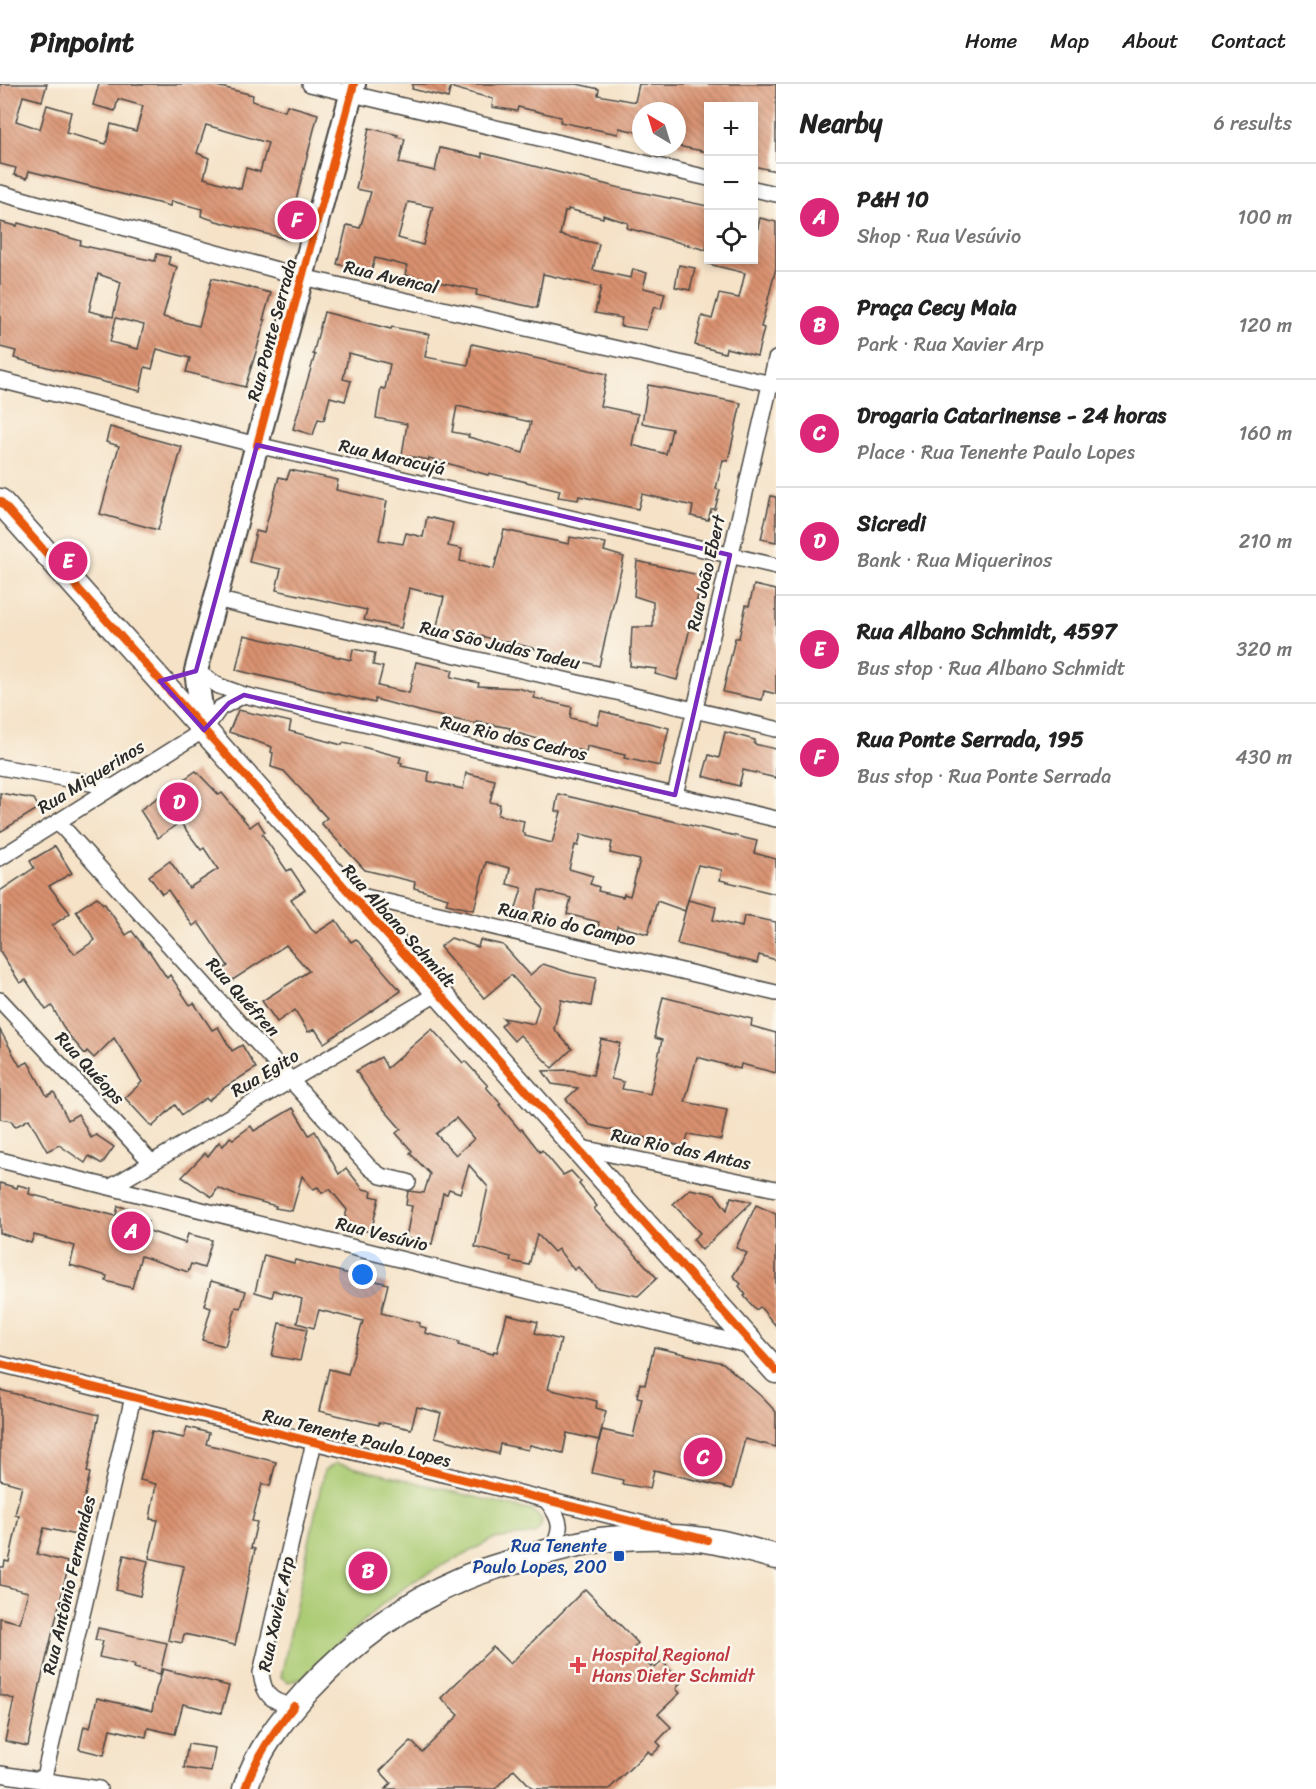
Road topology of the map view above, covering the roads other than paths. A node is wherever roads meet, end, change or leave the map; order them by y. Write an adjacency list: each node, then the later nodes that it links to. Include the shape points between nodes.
1 (310, 84): 2 (street)
2 (352, 89): 3 (street); 7 (street, Rua Ponte Serrada)
3 (704, 177)
4 (758, 190): 6 (street)
5 (0, 193): 7 (street, Rua Avencal)
6 (776, 194)
7 (302, 277): 10 (street, Rua Avencal); 11 (street, Rua Ponte Serrada)
8 (776, 359): 10 (street, Rua João Ebert)
9 (0, 380): 11 (street, Rua Maracujá)
10 (773, 385): 13 (street, Rua João Ebert)
11 (256, 445): 13 (street, Rua Maracujá); 15 (street, Rua Ponte Serrada)
12 (0, 501): 17 (main road, Rua Albano Schmidt)
13 (730, 555): 14 (street, Rua Maracujá); 19 (street, Rua João Ebert)
14 (776, 566)
15 (215, 599): 16 (street, Rua Ponte Serrada); 19 (street, Rua São Judas Tadeu)
16 (196, 671): 17 (street); 18 (street, Rua Rio dos Cedros, via 219,686); 21 (street, Rua Ponte Serrada)
17 (160, 681): 21 (main road, Rua Albano Schmidt)
18 (244, 695): 21 (street, via 220,708); 24 (street, Rua Rio dos Cedros)
19 (695, 710): 20 (street, Rua São Judas Tadeu); 24 (street, Rua João Ebert)
20 (776, 729)
21 (204, 730): 23 (street, Rua Miquerinos); 28 (main road, Rua Albano Schmidt)
22 (0, 767): 23 (street)
23 (113, 787): 26 (street, Rua Miquerinos)
24 (675, 795): 25 (street, Rua Rio dos Cedros)
25 (776, 819)
26 (58, 822): 27 (street, Rua Miquerinos); 32 (street, Rua Quéfren)
27 (0, 858)
28 (350, 894): 29 (main road, Rua Albano Schmidt); 30 (street, Rua Rio do Campo)
29 (438, 993): 32 (street, Rua Egito); 33 (main road, Rua Albano Schmidt)
30 (776, 993)
31 (0, 1000): 35 (street, Rua Quéops)
32 (292, 1080): 35 (street, Rua Egito); 36 (street, Rua Quéfren, via 370,1167 381,1176)
33 (578, 1148): 38 (street, Rua Rio das Antas); 39 (main road, Rua Albano Schmidt)
34 (0, 1160): 37 (street, Rua Vesúvio)
35 (152, 1163): 37 (street, Rua Egito)
36 (408, 1182)
37 (111, 1187): 39 (street, Rua Vesúvio)
38 (776, 1189)
39 (754, 1347): 41 (main road, Rua Albano Schmidt)
40 (0, 1364): 42 (street, Rua Tenente Paulo Lopes)
41 (776, 1371)
42 (133, 1397): 43 (street, Rua Tenente Paulo Lopes); 50 (street, Rua Antônio Fernandes)
43 (314, 1442): 44 (street, Rua Tenente Paulo Lopes); 48 (street, Rua Xavier Arp, via 261,1673 268,1696)
44 (547, 1501): 45 (street, Rua Tenente Paulo Lopes); 46 (street, via 560,1526)
45 (707, 1540): 46 (main road, via 621,1538); 47 (main road, Rua Tenente Paulo Lopes)
46 (551, 1550): 48 (main road, via 461,1579 418,1602 354,1645)
47 (776, 1557)
48 (294, 1706): 52 (main road, via 262,1752)
49 (0, 1774): 50 (street)
50 (44, 1781): 51 (street)
51 (99, 1789)
52 (245, 1789)

